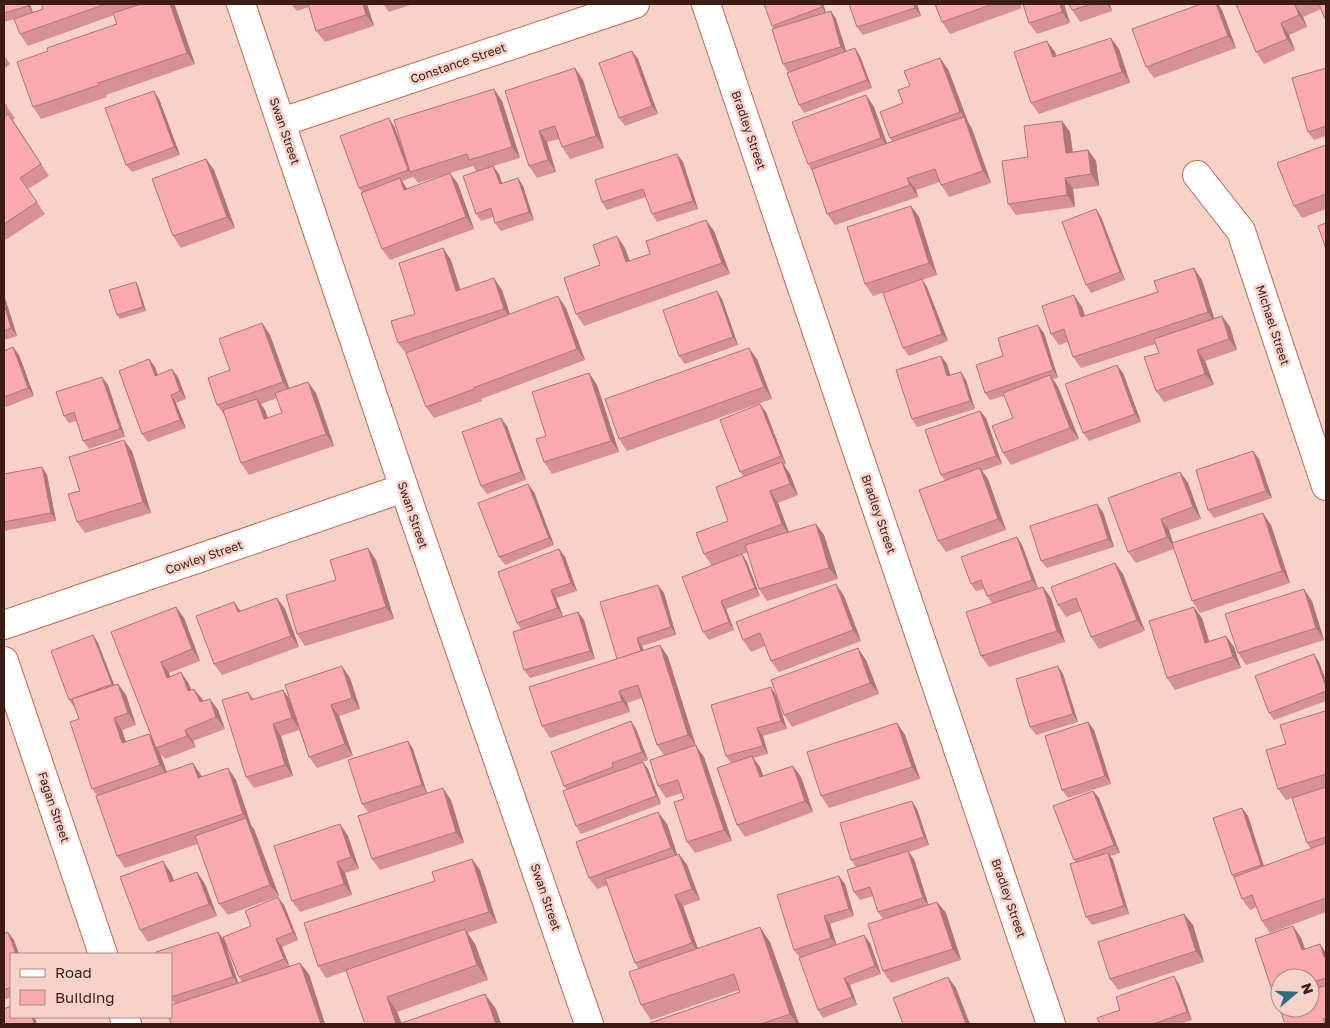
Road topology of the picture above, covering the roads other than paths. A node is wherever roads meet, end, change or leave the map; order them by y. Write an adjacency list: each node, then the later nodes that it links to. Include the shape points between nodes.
1 (241, 4): 4 (street, Swan Street)
2 (635, 4): 4 (street, Constance Street)
3 (706, 4): 12 (street, Bradley Street)
4 (282, 122): 7 (street, Swan Street)
5 (1197, 176): 6 (street, Michael Street, via 1241,231)
6 (1326, 486)
7 (404, 488): 8 (street, Cowley Street); 11 (street, Swan Street)
8 (4, 625)
9 (4, 661): 10 (street, Fagan Street)
10 (103, 953)
11 (589, 1024)
12 (1051, 1024)

